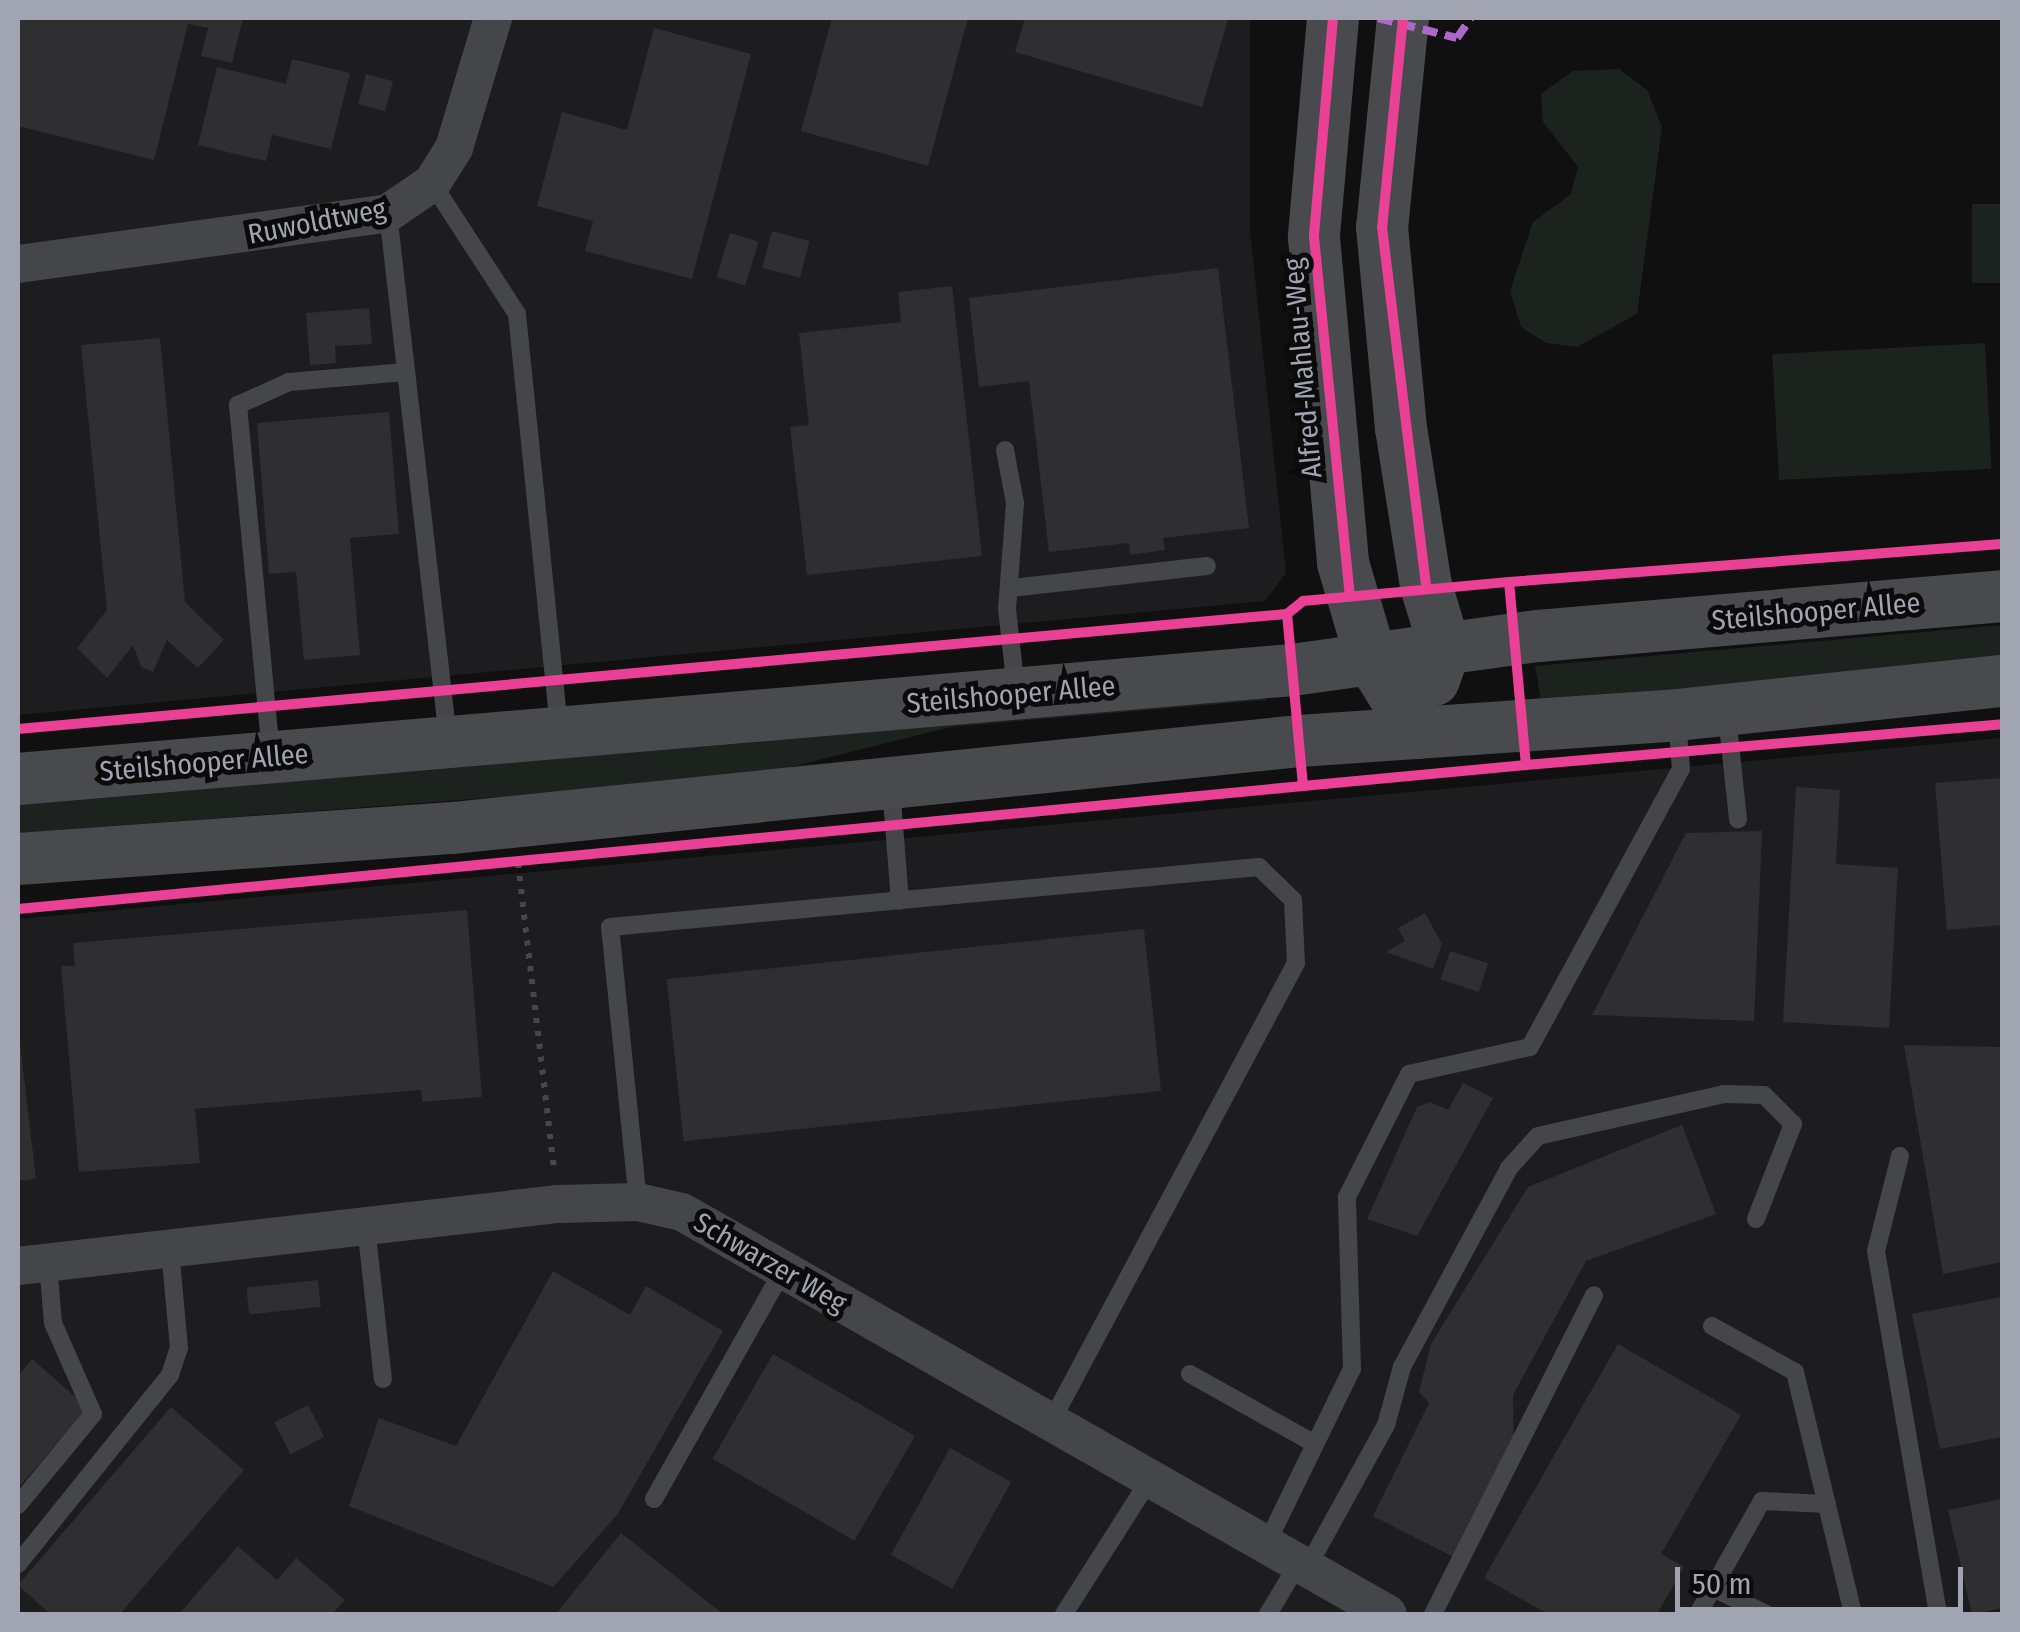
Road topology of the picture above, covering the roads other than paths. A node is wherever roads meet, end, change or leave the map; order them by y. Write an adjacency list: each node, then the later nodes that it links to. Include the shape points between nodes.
1 (494, 18): 4 (street, Ruwoldtweg, via 454,148)
2 (1333, 18): 13 (main road, Alfred-Mahlau-Weg, via 1318,133 1318,328 1343,564)
3 (1403, 18): 12 (main road, via 1382,227 1402,428 1426,586)
4 (432, 183): 5 (street, Ruwoldtweg); 17 (lane, via 517,314)
5 (388, 213): 6 (street, Ruwoldtweg); 7 (lane)
6 (18, 264)
7 (406, 372): 19 (lane); 20 (lane, via 289,382 238,406)
8 (1006, 450): 10 (lane, via 1017,548)
9 (1207, 566): 10 (lane)
10 (1011, 588): 15 (lane)
11 (2002, 596): 12 (main road, Steilshooper Allee)
12 (1445, 648): 13 (main road, Steilshooper Allee); 18 (main road)
13 (1371, 658): 15 (main road, Steilshooper Allee); 18 (main road, Alfred-Mahlau-Weg)
14 (2002, 681): 16 (main road)
15 (1017, 694): 17 (main road, Steilshooper Allee)
16 (1702, 713): 18 (main road); 23 (lane); 38 (lane, via 1682,769 1530,1046 1409,1074 1347,1197 1352,1369)
17 (560, 732): 19 (main road, Steilshooper Allee)
18 (1417, 733): 22 (main road)
19 (448, 742): 20 (main road, Steilshooper Allee)
20 (271, 758): 21 (main road, Steilshooper Allee)
21 (18, 779)
22 (891, 783): 24 (main road, via 452,828); 25 (lane)
23 (1738, 818)
24 (18, 859)
25 (900, 901): 27 (lane, via 610,928); 37 (lane, via 1258,867 1293,900 1296,963)
26 (1900, 1156): 53 (lane, via 1876,1251)
27 (638, 1202): 29 (street, Schwarzer Weg, via 558,1204); 32 (street, Schwarzer Weg, via 682,1212)
28 (1756, 1218): 43 (lane, via 1793,1124 1764,1095 1724,1094 1538,1136 1510,1168 1402,1368 1386,1425)
29 (366, 1226): 30 (street, Schwarzer Weg); 36 (lane)
30 (170, 1249): 31 (street, Schwarzer Weg); 44 (lane, via 179,1348 170,1375)
31 (33, 1264): 42 (lane, via 93,1414)
32 (783, 1270): 37 (street, Schwarzer Weg); 40 (lane)
33 (1594, 1296): 49 (lane)
34 (1712, 1326): 41 (lane, via 1795,1372)
35 (1190, 1374): 38 (lane)
36 (383, 1379)
37 (1051, 1422): 39 (street, Schwarzer Weg)
38 (1315, 1444): 43 (lane)
39 (1150, 1479): 43 (street, Schwarzer Weg); 46 (lane)
40 (654, 1498)
41 (1827, 1504): 45 (lane, via 1762,1500); 52 (lane)
42 (18, 1505)
43 (1291, 1559): 47 (lane); 48 (street, Schwarzer Weg)
44 (18, 1564)
45 (1713, 1588): 50 (lane); 51 (lane)
46 (1064, 1614)
47 (1268, 1614)
48 (1388, 1614)
49 (1433, 1614)
50 (1698, 1614)
51 (1766, 1614)
52 (1853, 1614)
53 (1938, 1614)

